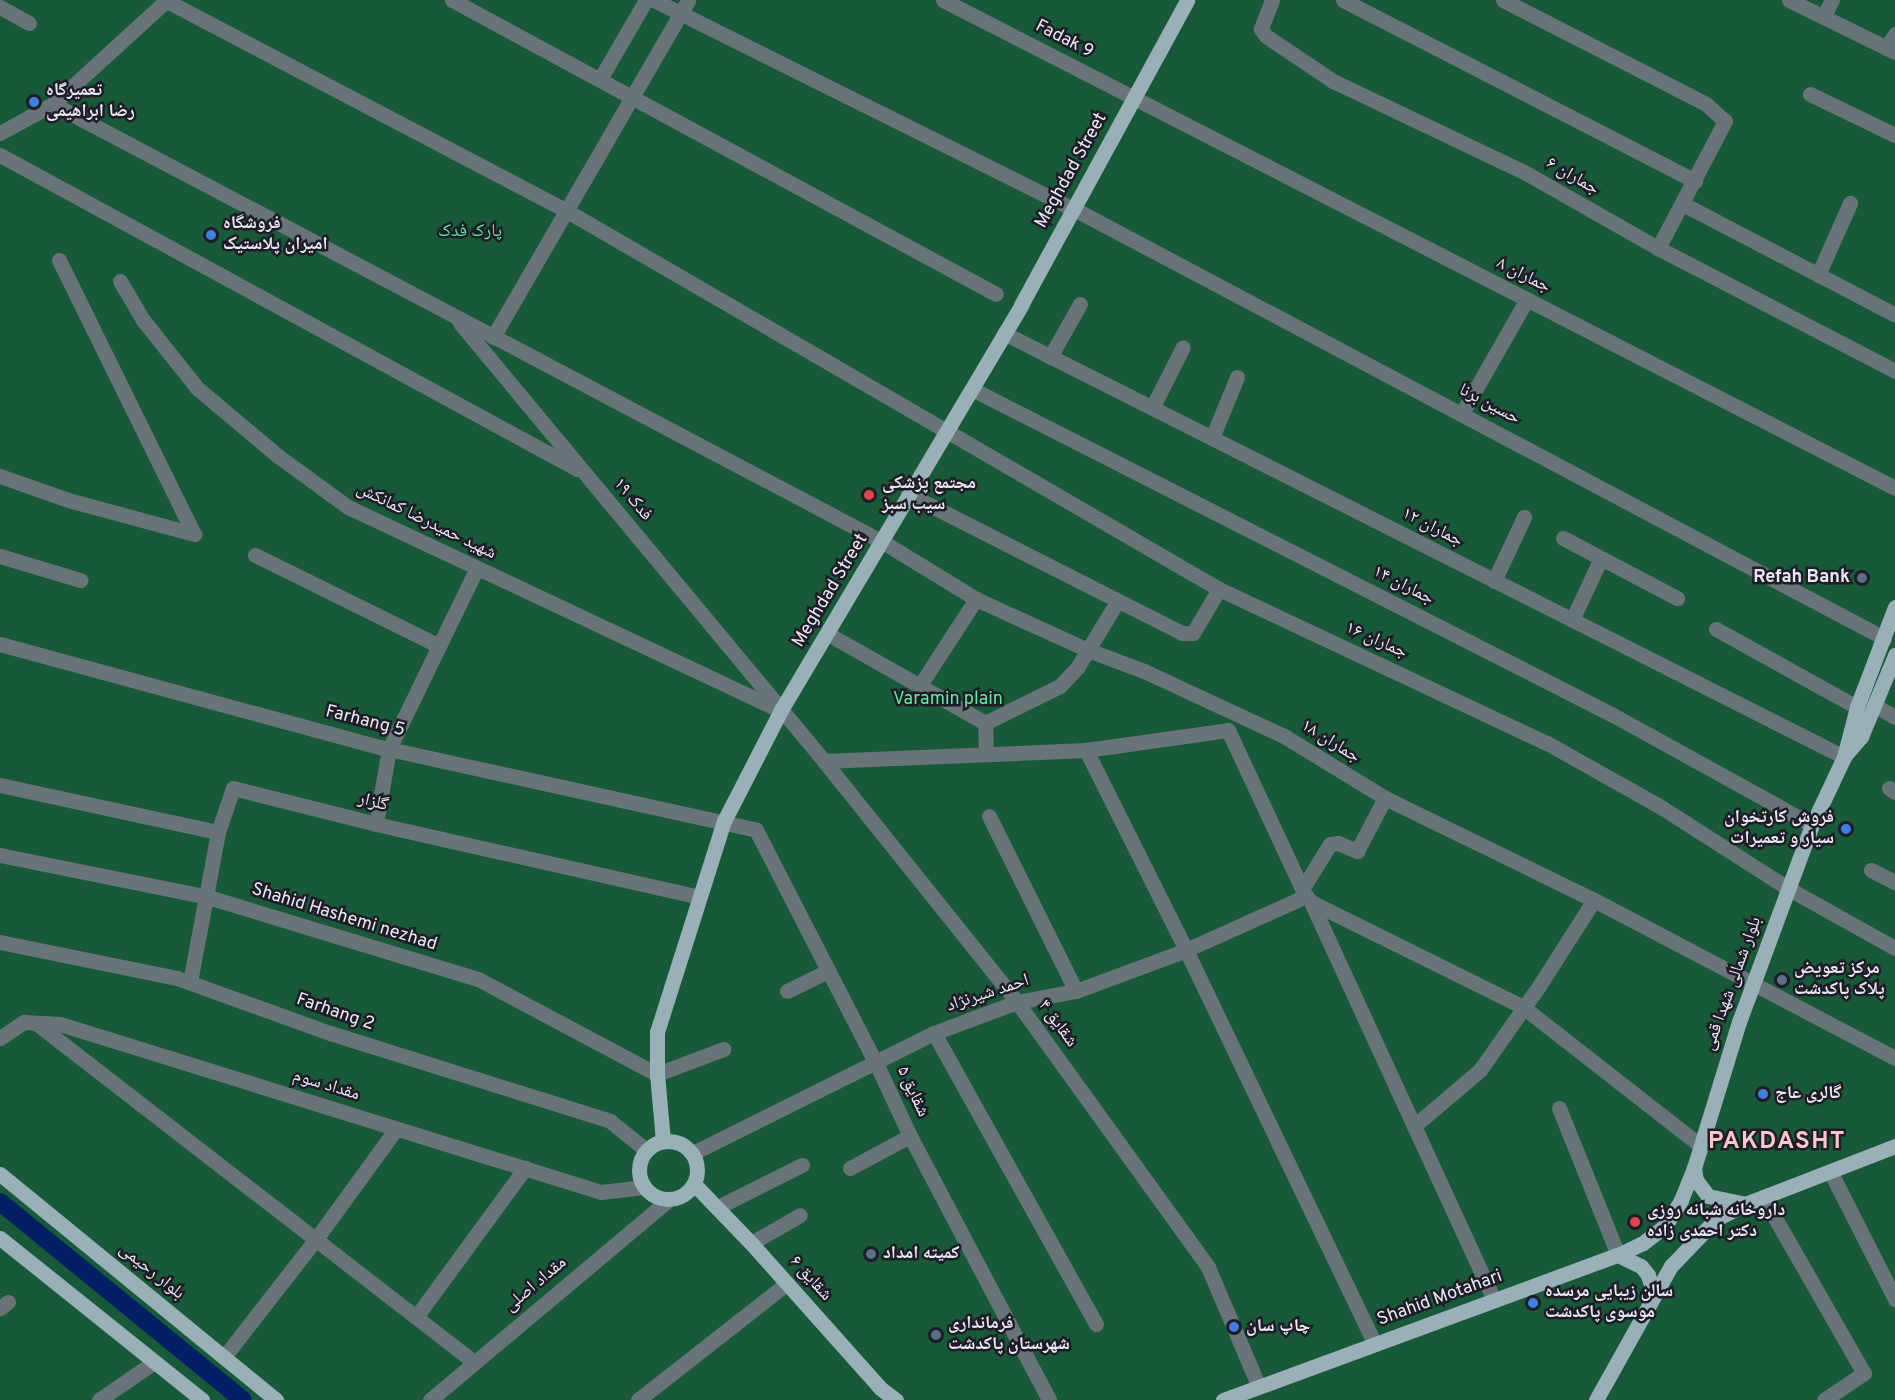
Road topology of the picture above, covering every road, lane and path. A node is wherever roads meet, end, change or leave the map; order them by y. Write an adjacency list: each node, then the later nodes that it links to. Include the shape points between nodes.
1 (452, 0): 19 (street)
2 (646, 0): 19 (street)
3 (654, 0): 14 (street, حسین برنا)
4 (688, 0): 14 (street)
5 (943, 0): 22 (street, Fadak 9)
6 (1186, 0): 22 (main road, Meghdad Street)
7 (1272, 0): 32 (street, جماران ۶, via 1261,29 1266,36 1333,81 1524,172)
8 (1343, 0): 27 (street)
9 (1503, 0): 27 (street, via 1706,104 1725,121)
10 (1789, 0): 15 (street)
11 (1832, 0): 15 (street)
12 (167, 1): 23 (street); 31 (street, جماران ۱۶)
13 (0, 7): 16 (street)
14 (681, 14): 21 (street); 30 (street, حسین برنا)
15 (1823, 17): 18 (street)
16 (29, 24)
17 (1895, 34): 18 (street)
18 (1891, 50)
19 (600, 79): 21 (street)
20 (1809, 93): 25 (street)
21 (633, 97): 31 (street); 36 (street)
22 (1134, 98): 30 (main road, Meghdad Street); 37 (street, جماران ۸)
23 (53, 104): 24 (street); 39 (street, جماران ۱۸)
24 (0, 134)
25 (1895, 135)
26 (0, 155): 52 (street)
27 (1695, 181): 29 (street)
28 (1850, 203): 34 (street)
29 (1683, 204): 32 (street); 34 (street)
30 (1074, 209): 41 (main road, Meghdad Street); 49 (street, حسین برنا)
31 (567, 211): 42 (street); 50 (street, جماران ۱۶)
32 (1658, 248): 45 (street, جماران ۶)
33 (59, 260): 53 (street, via 194,534 68,500)
34 (1818, 275): 40 (street)
35 (120, 281): 62 (street, شهید حمیدرضا کمانکش, via 143,320 197,388 278,456 348,507)
36 (996, 294)
37 (1527, 299): 49 (street); 54 (street, جماران ۸)
38 (1080, 304): 44 (street)
39 (453, 315): 42 (street, جماران ۱۸); 52 (street, فدک ۱۹)
40 (1895, 315)
41 (1004, 333): 44 (street, جماران ۱۲); 47 (main road, Meghdad Street)
42 (494, 337): 58 (street, جماران ۱۸)
43 (1183, 346): 48 (street)
44 (1050, 357): 48 (street, جماران ۱۲)
45 (1895, 371)
46 (1237, 377): 51 (street)
47 (972, 389): 50 (main road, Meghdad Street); 96 (street, جماران ۱۴, via 1613,715)
48 (1152, 408): 51 (street, جماران ۱۲)
49 (1462, 413): 73 (street, حسین برنا)
50 (946, 430): 55 (main road, Meghdad Street); 65 (street, جماران ۱۶)
51 (1212, 438): 64 (street, جماران ۱۲)
52 (584, 472): 81 (street, فدک ۱۹)
53 (0, 476)
54 (1895, 488)
55 (908, 494): 58 (main road, Meghdad Street); 68 (street)
56 (1524, 517): 64 (street)
57 (1563, 538): 61 (street)
58 (883, 542): 66 (street, جماران ۱۸); 72 (main road, Meghdad Street)
59 (255, 555): 75 (street)
60 (0, 556): 63 (street)
61 (1601, 558): 67 (street); 70 (street)
62 (477, 568): 75 (street); 81 (street, شهید حمیدرضا کمانکش)
63 (80, 580)
64 (1494, 581): 70 (street, جماران ۱۲)
65 (1219, 589): 68 (street, via 1190,635); 101 (street, جماران ۱۶, via 1547,743 1661,807)
66 (976, 598): 76 (street, جماران ۱۸); 78 (street)
67 (1677, 598)
68 (1116, 602): 76 (street)
69 (1895, 607): 73 (main road, بلوار شمالی شهدا قمی)
70 (1572, 620): 89 (street, جماران ۱۲)
71 (1716, 628): 80 (street)
72 (828, 634): 78 (street); 81 (main road, Meghdad Street)
73 (1884, 638): 80 (main road, بلوار شمالی شهدا قمی)
74 (0, 644): 86 (street, Farhang 5)
75 (439, 646): 86 (street)
76 (1088, 650): 82 (street, جماران ۱۸); 84 (street, via 1060,687)
77 (1895, 655): 79 (main road, بلوار شمالی شهدا قمی)
78 (920, 685): 84 (street)
79 (1874, 705): 83 (street); 89 (main road, بلوار شمالی شهدا قمی, via 1860,737)
80 (1857, 707): 89 (main road, بلوار شمالی شهدا قمی)
81 (782, 710): 90 (street, شقایق ۴); 94 (main road, Meghdad Street)
82 (1235, 712): 85 (street); 92 (street, جماران ۱۸, via 1284,736)
83 (1895, 717)
84 (985, 723): 88 (street)
85 (1228, 730): 87 (street); 102 (street)
86 (389, 749): 94 (street, Farhang 5); 95 (street)
87 (1086, 750): 88 (street); 108 (street)
88 (986, 753): 90 (street)
89 (1844, 757): 96 (main road, بلوار شمالی شهدا قمی)
90 (824, 761): 114 (street, شقایق ۴)
91 (0, 785): 97 (street)
92 (1385, 798): 102 (street, via 1357,851 1330,844); 105 (street, جماران ۱۸)
93 (989, 816): 113 (street)
94 (724, 821): 104 (main road, Meghdad Street); 109 (street, شقایق ۵, via 756,830)
95 (376, 824): 97 (street, گلزار, via 233,788); 104 (street, گلزار)
96 (1812, 825): 101 (main road, بلوار شمالی شهدا قمی)
97 (218, 832): 103 (street, گلزار)
98 (0, 855): 103 (street, Shahid Hashemi nezhad)
99 (1871, 870): 100 (street)
100 (1895, 882)
101 (1789, 889): 107 (street, جماران ۱۶); 111 (main road, بلوار شمالی شهدا قمی)
102 (1306, 896): 108 (street, احمد شیرنژاد); 115 (street); 124 (street)
103 (208, 897): 110 (street, گلزار); 122 (street, Shahid Hashemi nezhad, via 478,980)
104 (699, 897): 122 (main road, Meghdad Street, via 657,1032)
105 (1594, 900): 111 (street, جماران ۱۸); 115 (street)
106 (0, 942): 110 (street, Farhang 2)
107 (1895, 948)
108 (1186, 950): 113 (street, احمد شیرنژاد); 156 (street)
109 (828, 971): 112 (street); 121 (street, شقایق ۵)
110 (190, 982): 130 (street, Farhang 2, via 330,1033 610,1121)
111 (1752, 985): 120 (street, جماران ۱۸); 128 (main road, بلوار شمالی شهدا قمی)
112 (786, 991)
113 (1076, 991): 114 (street, احمد شیرنژاد)
114 (1017, 1002): 117 (street, احمد شیرنژاد); 160 (street, شقایق ۴, via 1208,1267)
115 (1523, 1007): 124 (street, via 1480,1070); 128 (street)
116 (36, 1023): 118 (street, مقداد سوم, via 24,1022); 125 (street, مقداد سوم, via 60,1024); 147 (street)
117 (934, 1033): 121 (street, احمد شیرنژاد); 155 (street)
118 (0, 1038)
119 (723, 1049): 122 (street)
120 (1895, 1058)
121 (876, 1063): 126 (street, شقایق ۵); 131 (street, احمد شیرنژاد)
122 (657, 1074): 127 (main road, Meghdad Street)
123 (1559, 1108): 149 (street)
124 (1414, 1126): 153 (street)
125 (396, 1129): 133 (street, مقداد سوم); 147 (street)
126 (910, 1136): 134 (street); 167 (street, شقایق ۵)
127 (663, 1141): 130 (main road); 131 (main road, via 685,1145)
128 (1701, 1146): 135 (main road, بلوار شمالی شهدا قمی)
129 (1895, 1146): 136 (main road)
130 (646, 1150): 139 (main road, via 638,1168)
131 (693, 1153): 138 (main road, via 698,1174)
132 (802, 1165): 143 (street)
133 (525, 1168): 139 (street, مقداد سوم, via 601,1192); 154 (street)
134 (850, 1168)
135 (1694, 1168): 142 (main road, via 1696,1179 1708,1196); 145 (main road, بلوار شمالی شهدا قمی)
136 (1830, 1171): 140 (main road); 152 (street)
137 (0, 1174): 157 (main road, بلوار رحیمی)
138 (694, 1184): 141 (main road, via 678,1198); 143 (main road, شقایق ۶)
139 (644, 1187): 141 (main road, via 650,1194)
140 (1763, 1197): 142 (main road); 170 (street, via 1864,1372)
141 (668, 1200): 159 (street, مقداد اصلی)
142 (1745, 1204): 151 (main road, via 1716,1219 1693,1240)
143 (718, 1207): 148 (main road, شقایق ۶)
144 (800, 1215): 148 (street)
145 (1665, 1226): 149 (main road, Shahid Motahari)
146 (0, 1238): 158 (main road)
147 (316, 1239): 154 (street); 157 (street)
148 (751, 1243): 150 (main road, شقایق ۶)
149 (1618, 1255): 151 (main road, via 1641,1266); 153 (main road, Shahid Motahari)
150 (787, 1282): 165 (street); 166 (main road, شقایق ۶, via 880,1388)
151 (1654, 1295): 169 (main road)
152 (1895, 1299)
153 (1494, 1300): 156 (main road, Shahid Motahari)
154 (416, 1317): 159 (street)
155 (1096, 1324)
156 (1375, 1344): 160 (main road, Shahid Motahari)
157 (224, 1357): 163 (main road, بلوار رحیمی)
158 (154, 1362): 161 (street); 162 (main road)
159 (474, 1362): 164 (street, مقداد اصلی)
160 (1259, 1387): 168 (main road, Shahid Motahari)
161 (108, 1398)
162 (202, 1400)
163 (276, 1400)
164 (430, 1400)
165 (638, 1400)
166 (896, 1400)
167 (1049, 1400)
168 (1223, 1400)
169 (1596, 1400)
170 (1824, 1400)

